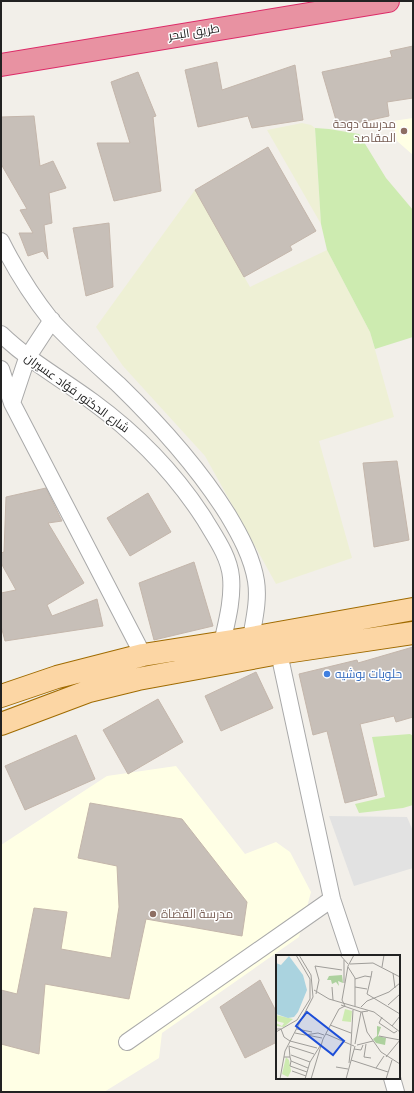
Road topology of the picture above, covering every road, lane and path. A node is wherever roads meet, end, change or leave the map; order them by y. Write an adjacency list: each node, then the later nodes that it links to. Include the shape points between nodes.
1 (385, 1): 2 (highway, طريق البحر)
2 (1, 65)
3 (1, 241): 4 (street, via 13,266)
4 (52, 320): 6 (street); 11 (street, via 172,440 219,501 238,531 256,580 257,596)
5 (1, 334): 6 (street, شارع الدكتور فؤاد عسيران)
6 (27, 358): 8 (street); 12 (street, شارع الدكتور فؤاد عسيران, via 123,424 174,476 194,504 215,536 231,576 231,593)
7 (1, 369): 8 (street)
8 (12, 403): 14 (street)
9 (413, 609): 11 (main road)
10 (413, 633): 13 (main road)
11 (252, 638): 12 (main road)
12 (222, 643): 14 (main road)
13 (279, 653): 16 (main road, via 124,682 75,696); 17 (street)
14 (143, 655): 15 (main road, via 57,677)
15 (1, 696)
16 (1, 724)
17 (332, 899): 18 (street); 19 (street)
18 (351, 955)
19 (127, 1042)
20 (392, 1079): 21 (street)
21 (396, 1092)

